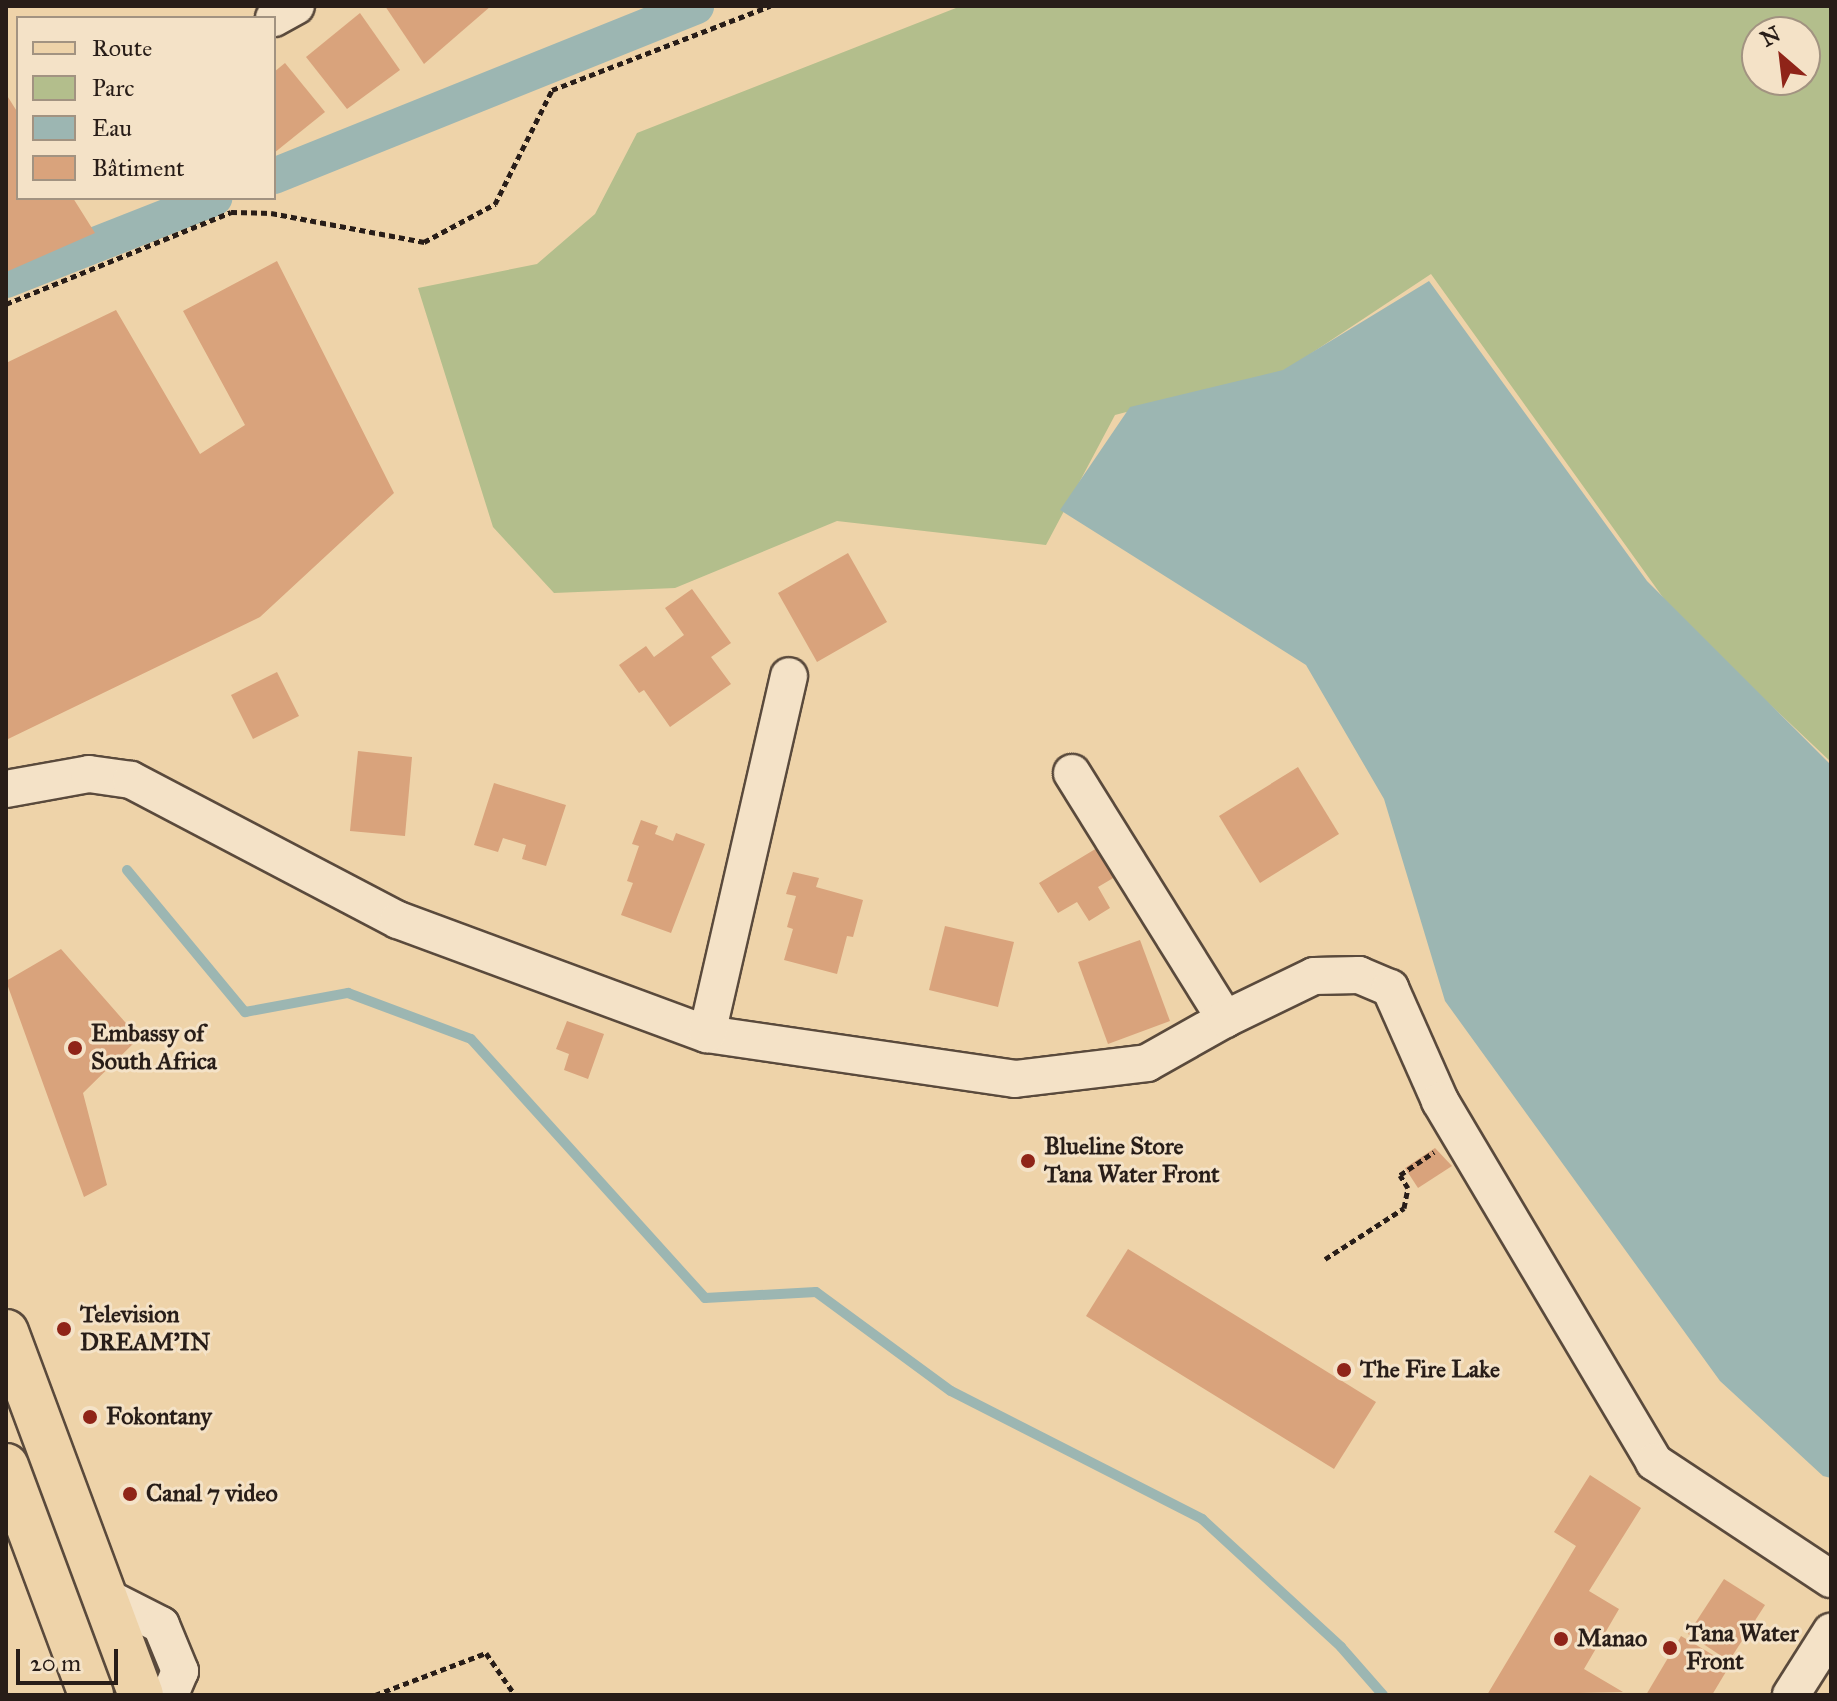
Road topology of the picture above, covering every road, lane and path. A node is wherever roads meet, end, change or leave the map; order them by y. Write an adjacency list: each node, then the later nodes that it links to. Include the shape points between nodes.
1 (296, 6): 3 (street)
2 (770, 6): 4 (path, via 552,90 495,204 424,242 271,213 231,212)
3 (276, 17)
4 (6, 304)
5 (789, 676): 9 (street)
6 (1072, 773): 8 (street)
7 (6, 789): 9 (street, via 89,774 131,780 398,920)
8 (1225, 1019): 9 (street, via 1147,1063 1015,1079); 14 (street, via 1314,976 1359,975 1390,988 1440,1101 1654,1462)
9 (707, 1034)
10 (1437, 1150): 11 (path, via 1400,1175 1408,1188 1404,1208)
11 (1325, 1259)
12 (6, 1332): 15 (main road)
13 (6, 1466): 17 (main road)
14 (1831, 1579)
15 (104, 1596): 18 (main road); 19 (street, via 161,1625 180,1671)
16 (1831, 1632): 22 (street)
17 (91, 1695)
18 (141, 1695)
19 (170, 1695)
20 (375, 1695): 21 (path, via 486,1653)
21 (515, 1695)
22 (1791, 1695)

